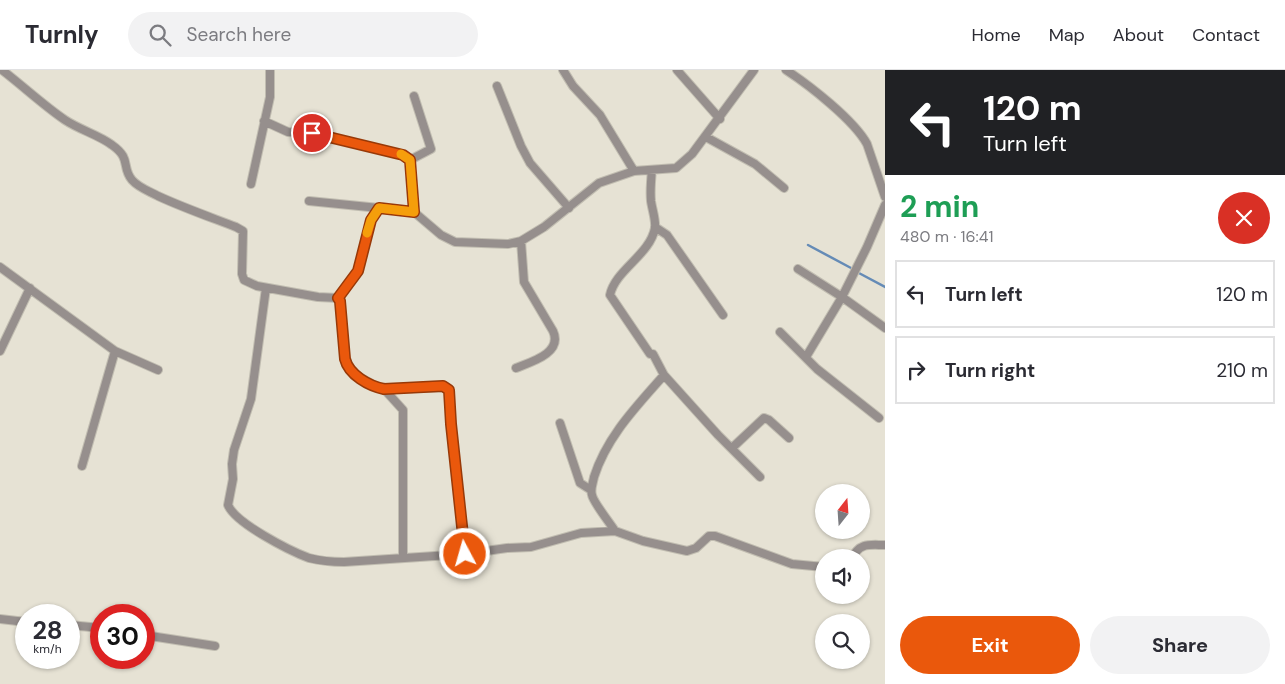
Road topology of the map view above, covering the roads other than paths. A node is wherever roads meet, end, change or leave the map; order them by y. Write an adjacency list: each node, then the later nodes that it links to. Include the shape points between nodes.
1 (2, 70): 28 (street, via 64,119 122,152 127,172 140,187 243,231 244,280)
2 (270, 70): 10 (street, via 270,97)
3 (563, 70): 13 (street, via 600,115)
4 (677, 70): 9 (street)
5 (754, 70): 9 (street)
6 (786, 70): 17 (street, via 847,119 862,136)
7 (497, 86): 21 (street, via 530,164)
8 (414, 96): 12 (street, via 431,149)
9 (720, 119): 11 (street)
10 (264, 121): 12 (street, via 288,132 320,135 403,155); 15 (street)
11 (706, 137): 14 (street, via 676,168); 16 (street, via 755,164)
12 (410, 160): 22 (street)
13 (634, 170): 14 (street); 21 (street, via 599,183)
14 (652, 170): 23 (street, via 651,199)
15 (251, 184)
16 (784, 188)
17 (885, 197)
18 (309, 201): 20 (street)
19 (885, 205): 29 (street)
20 (379, 208): 22 (street); 30 (street, via 371,220 358,271)
21 (569, 208): 24 (street)
22 (414, 212): 24 (street, via 441,235 455,242 508,244)
23 (655, 227): 31 (street, via 667,235); 39 (street, via 648,246 617,281 610,296)
24 (520, 241): 37 (street, via 524,282 555,340 543,357)
25 (0, 268): 27 (street)
26 (798, 269): 29 (street)
27 (30, 288): 34 (street); 35 (street)
28 (266, 288): 30 (street); 52 (street, via 250,399 234,450 230,509 265,536 324,562)
29 (842, 297): 32 (street); 36 (street)
30 (338, 298): 40 (street, via 347,364 354,374)
31 (723, 315)
32 (885, 328)
33 (780, 332): 36 (street)
34 (0, 351)
35 (115, 351): 38 (street); 45 (street)
36 (806, 357): 41 (street)
37 (516, 368)
38 (158, 370)
39 (664, 375): 44 (street); 47 (street, via 630,414 605,450)
40 (384, 389): 51 (street, via 443,386 449,390); 52 (street, via 403,410)
41 (879, 418)
42 (560, 423): 47 (street, via 580,483)
43 (789, 438): 44 (street, via 765,418)
44 (732, 448): 46 (street)
45 (82, 466)
46 (760, 477)
47 (591, 490): 48 (street)
48 (615, 531): 51 (street, via 581,533 532,547); 53 (street, via 643,541 687,550 696,548 709,536 715,536 792,564)
49 (885, 546): 50 (street)
50 (856, 549)
51 (465, 554): 52 (street)
52 (403, 557)
53 (815, 565)
54 (0, 619): 55 (street)
55 (15, 621)
56 (155, 637): 57 (street)
57 (215, 646)

